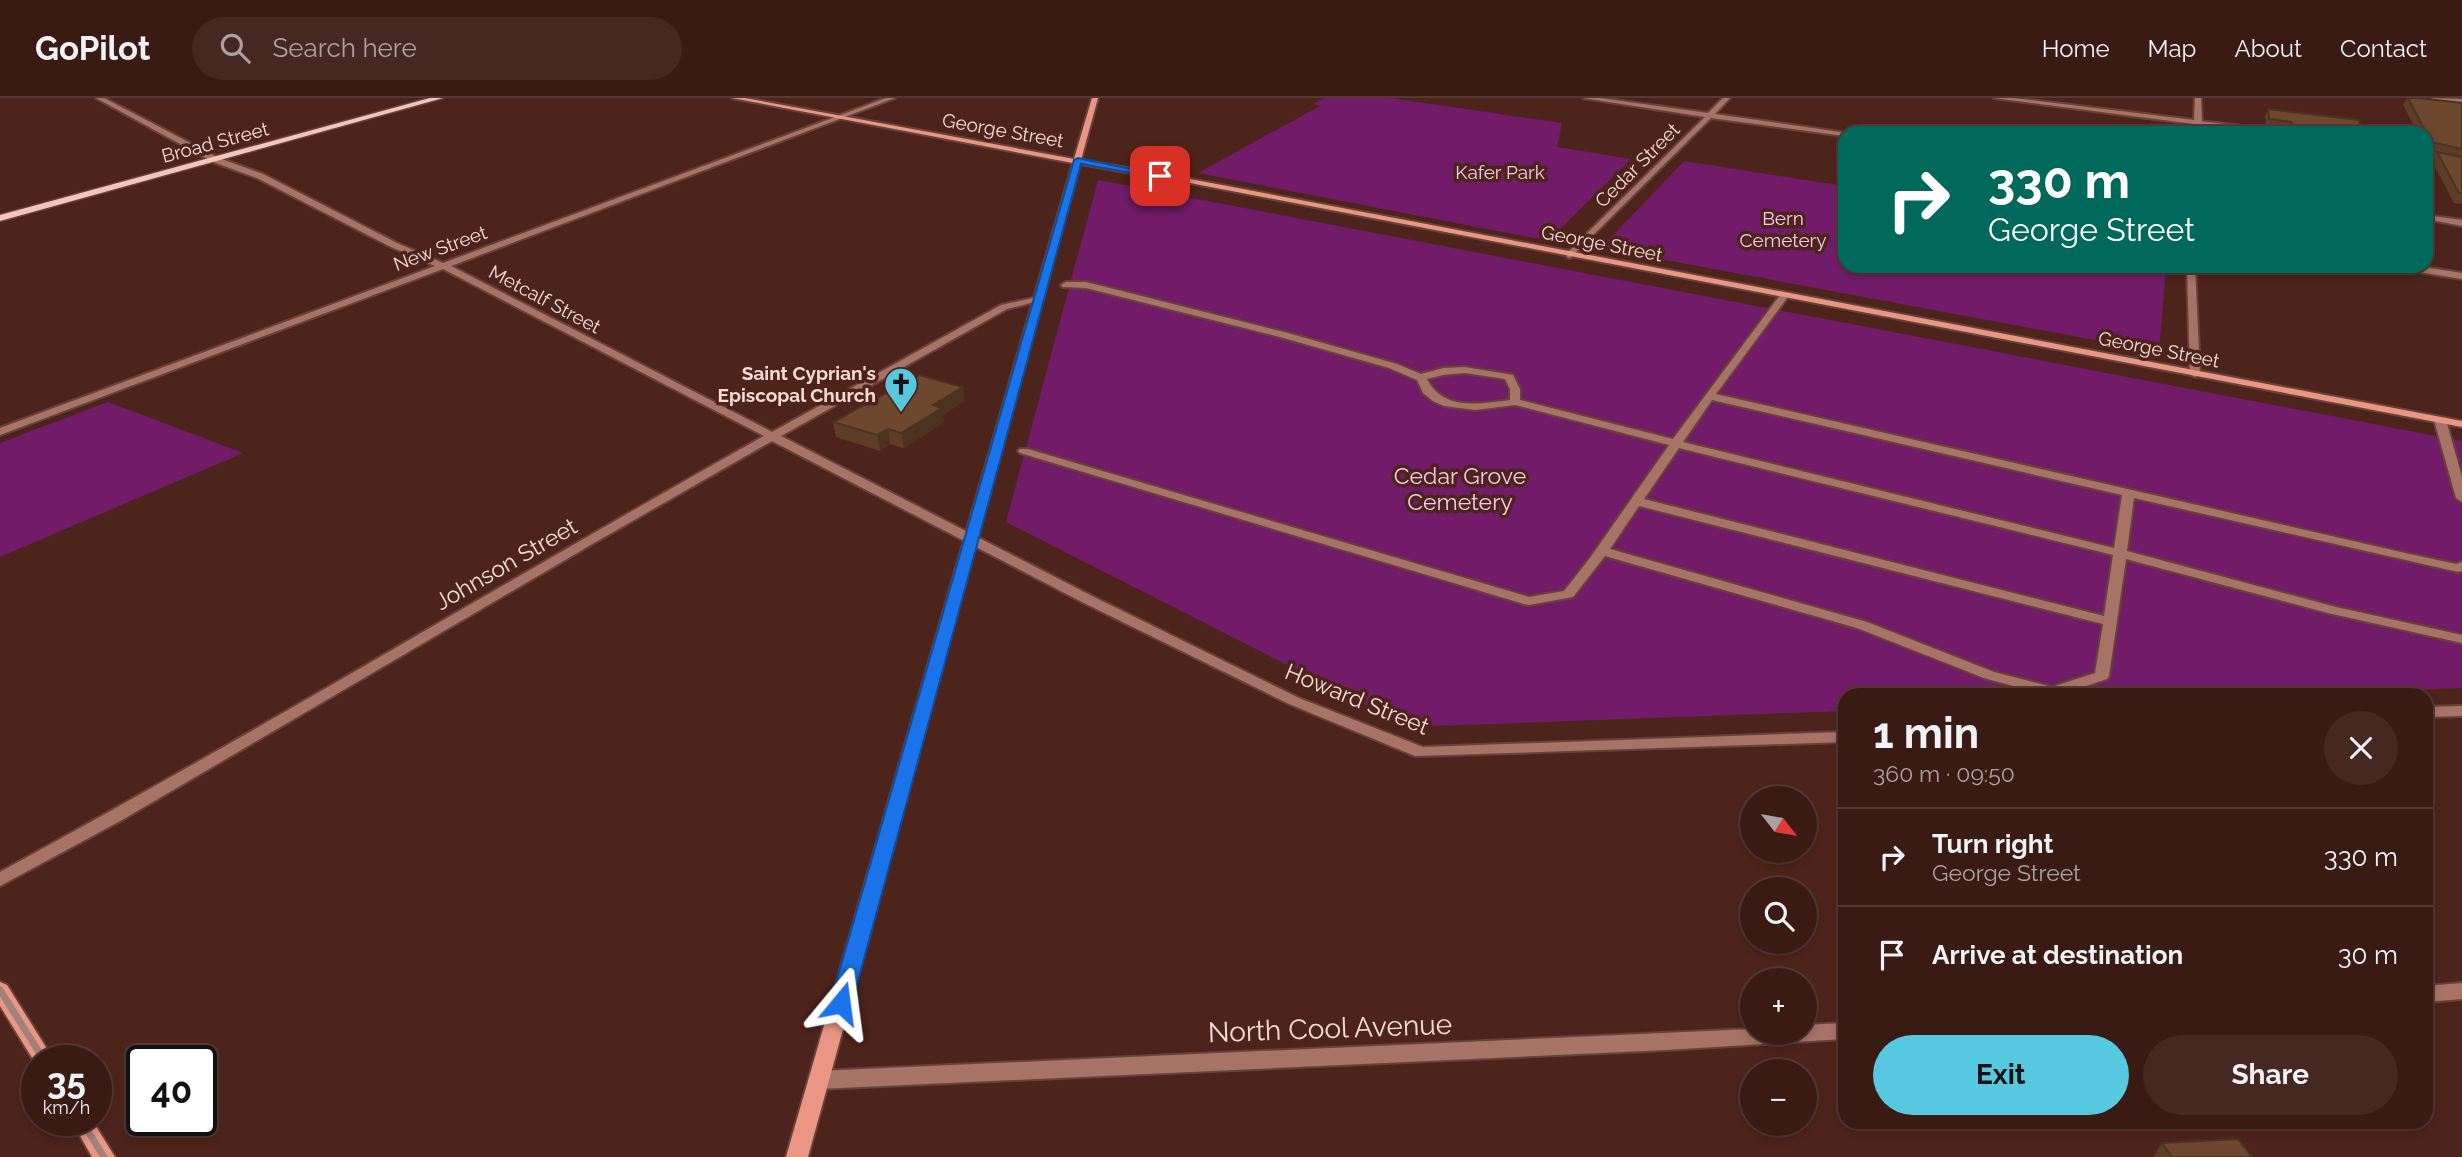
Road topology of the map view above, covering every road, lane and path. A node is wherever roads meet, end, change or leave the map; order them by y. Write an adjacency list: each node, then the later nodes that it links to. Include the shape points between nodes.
1 (99, 98): 19 (street, Metcalf Street)
2 (415, 98): 19 (main road, Broad Street)
3 (439, 98): 19 (main road, Broad Street)
4 (735, 98): 14 (street, George Street)
5 (892, 98): 14 (street, New Street)
6 (1096, 98): 21 (street)
7 (1586, 98): 13 (street)
8 (1727, 98): 13 (street, Cedar Street)
9 (1997, 98): 15 (street)
10 (2198, 98): 15 (street)
11 (2434, 98): 12 (street)
12 (2462, 101)
13 (1709, 115): 18 (street); 27 (street, Cedar Street)
14 (839, 118): 21 (street, George Street); 28 (street, New Street)
15 (2199, 123): 16 (street); 17 (street)
16 (2198, 126)
17 (2225, 126)
18 (1838, 133)
19 (211, 157): 23 (main road, Broad Street); 24 (main road, Broad Street); 28 (street, Metcalf Street)
20 (2433, 157): 22 (street)
21 (1078, 160): 27 (street, George Street); 34 (street)
22 (2462, 163)
23 (0, 210)
24 (0, 218)
25 (2433, 218): 26 (street)
26 (2462, 222)
27 (1570, 255): 33 (street, George Street)
28 (443, 266): 41 (street, New Street); 42 (street, Metcalf Street)
29 (2433, 271): 31 (street)
30 (2191, 273): 35 (street)
31 (2462, 276)
32 (1066, 285): 36 (street, via 1086,285 1284,335)
33 (1784, 296): 35 (street, George Street); 37 (street)
34 (1039, 298): 42 (street, Johnson Street, via 1004,307); 48 (street)
35 (2194, 374): 39 (street, George Street)
36 (1421, 378): 38 (street, via 1424,389 1435,398 1466,409); 38 (street, via 1460,368 1509,377)
37 (1709, 396): 43 (street); 45 (street)
38 (1515, 402): 43 (street)
39 (2440, 420): 40 (street, George Street); 46 (street)
40 (2462, 424)
41 (0, 432)
42 (774, 438): 48 (street, Metcalf Street); 59 (street, Johnson Street)
43 (1675, 444): 47 (street); 50 (street)
44 (1024, 451): 49 (street, via 1529,601 1568,594)
45 (2129, 492): 50 (street); 51 (street, via 2405,557)
46 (2462, 498)
47 (1636, 501): 49 (street); 52 (street)
48 (972, 537): 58 (street, Howard Street, via 1087,600 1294,701 1421,752); 65 (street)
49 (1602, 551): 54 (street, via 1862,625 1989,675)
50 (2120, 553): 52 (street); 53 (street, via 2405,629)
51 (2462, 566)
52 (2110, 622): 55 (street, via 2102,676)
53 (2462, 639)
54 (2038, 688)
55 (2065, 688)
56 (2462, 711): 57 (street)
57 (2433, 712)
58 (1838, 737)
59 (0, 880)
60 (0, 990): 64 (street)
61 (2462, 991): 62 (street)
62 (2433, 993)
63 (1838, 1031): 65 (street, North Cool Avenue)
64 (35, 1045)
65 (819, 1080): 68 (street)
66 (91, 1136): 67 (street)
67 (104, 1157)
68 (797, 1157)

